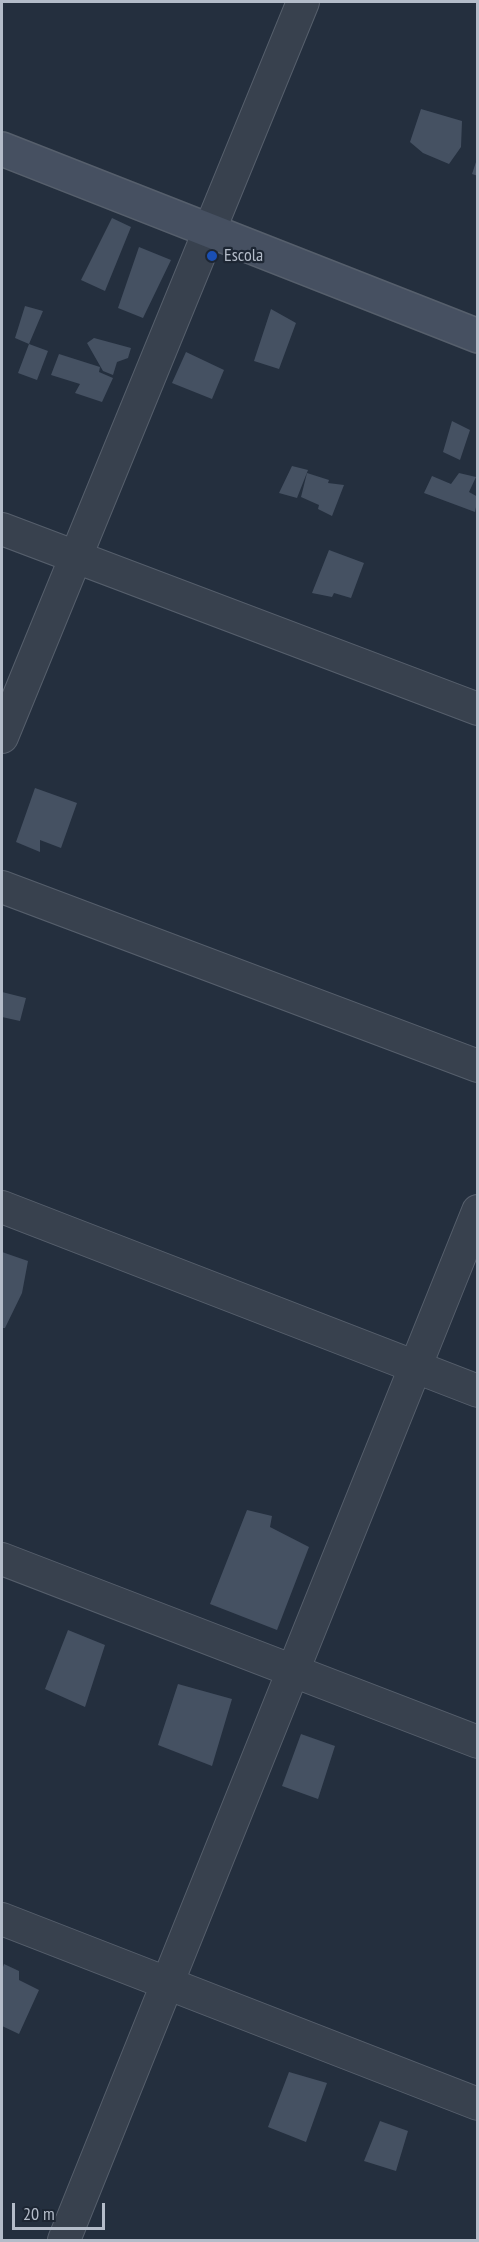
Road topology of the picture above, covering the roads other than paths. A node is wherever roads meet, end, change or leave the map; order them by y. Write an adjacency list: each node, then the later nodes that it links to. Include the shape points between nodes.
1 (303, 2): 3 (street)
2 (2, 149): 3 (street)
3 (208, 230): 4 (street); 6 (street)
4 (477, 336)
5 (2, 529): 6 (street)
6 (75, 557): 7 (street); 8 (street)
7 (477, 709)
8 (2, 737)
9 (2, 887): 10 (street)
10 (477, 1066)
11 (2, 1207): 13 (street)
12 (477, 1211): 13 (street)
13 (415, 1367): 14 (street); 16 (street)
14 (477, 1391)
15 (2, 1559): 16 (street)
16 (293, 1670): 17 (street); 19 (street)
17 (477, 1742)
18 (2, 1919): 19 (street)
19 (167, 1984): 20 (street); 21 (street)
20 (477, 2104)
21 (64, 2241)

